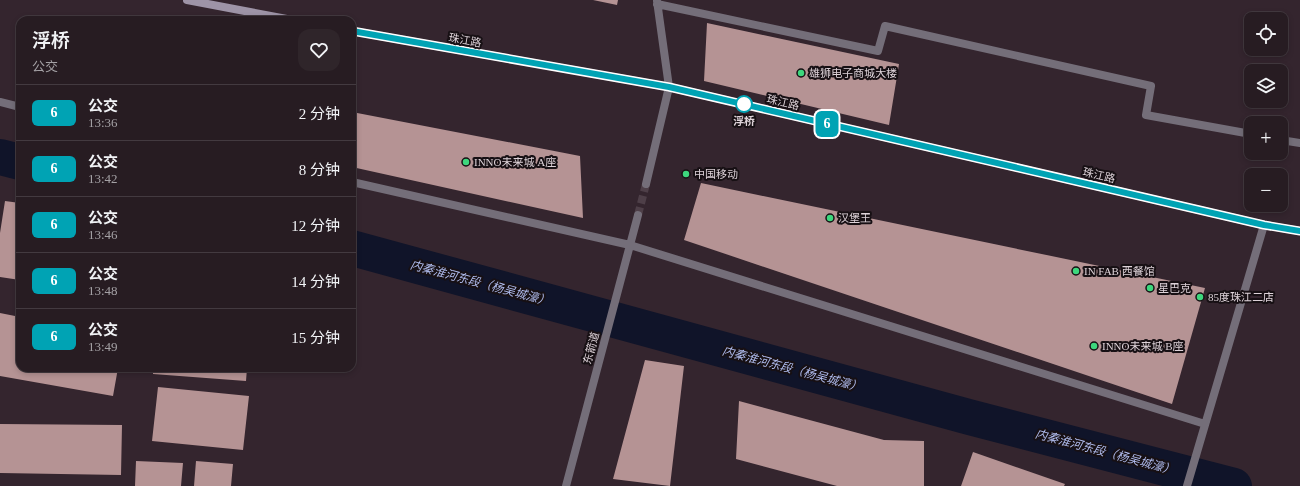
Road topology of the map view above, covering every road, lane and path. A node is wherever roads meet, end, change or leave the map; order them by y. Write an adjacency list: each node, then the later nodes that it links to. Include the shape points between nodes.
1 (187, 0): 3 (main road)
2 (657, 2): 5 (street); 8 (street, via 878,51 885,26 1152,86 1146,114)
3 (266, 16)
4 (356, 32): 5 (main road, 珠江路)
5 (669, 87): 12 (street); 14 (main road, 珠江路)
6 (0, 102): 7 (street)
7 (16, 106)
8 (1244, 133)
9 (1288, 141): 10 (street)
10 (1300, 143)
11 (356, 183): 16 (street)
12 (646, 184)
13 (638, 215): 16 (street, 东箭道)
14 (1264, 225): 15 (main road, 珠江路); 17 (street)
15 (1300, 231)
16 (630, 245): 17 (street); 18 (street, 东箭道)
17 (1205, 424): 19 (street)
18 (566, 486)
19 (1187, 486)

